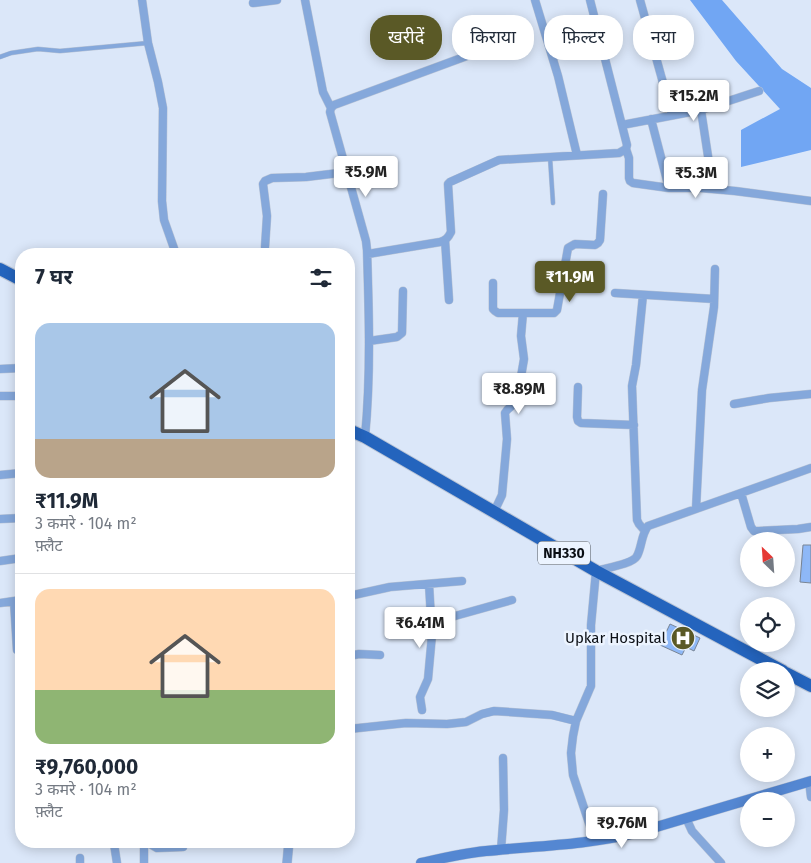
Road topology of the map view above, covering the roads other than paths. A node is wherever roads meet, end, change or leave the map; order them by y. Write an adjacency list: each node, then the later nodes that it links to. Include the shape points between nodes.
1 (142, 0): 8 (street)
2 (277, 0): 7 (street)
3 (305, 0): 12 (street, via 323,92)
4 (535, 0): 18 (street)
5 (590, 0): 16 (street)
6 (640, 0): 14 (street)
7 (253, 3)
8 (148, 43): 9 (lane, via 38,50); 28 (street, via 163,108 162,201 164,220)
9 (0, 57)
10 (457, 60): 12 (street)
11 (759, 91): 13 (street)
12 (331, 108): 20 (street)
13 (701, 110): 14 (street); 22 (street)
14 (672, 115): 15 (street)
15 (650, 119): 16 (street); 21 (street)
16 (622, 125): 17 (street)
17 (626, 149): 18 (street, via 619,153); 21 (street, via 630,181)
18 (577, 155): 19 (street)
19 (550, 157): 25 (lane); 26 (street, via 499,160 450,182 451,232)
20 (347, 172): 27 (street, via 265,181 267,221); 29 (street)
21 (668, 188): 22 (street)
22 (713, 189): 24 (street)
23 (603, 194): 39 (street, via 600,240 595,245 575,244 568,248 557,310 552,314)
24 (811, 201)
25 (553, 203)
26 (445, 240): 29 (street); 38 (street)
27 (264, 247)
28 (174, 248)
29 (368, 254): 40 (street)
30 (715, 269): 37 (street)
31 (0, 270): 32 (highway)
32 (15, 277)
33 (493, 283): 39 (street, via 493,309 498,313)
34 (403, 291): 40 (street, via 402,334)
35 (615, 293): 36 (street)
36 (643, 295): 37 (street); 48 (street, via 633,380)
37 (714, 299): 55 (street, via 702,390)
38 (449, 300)
39 (523, 313): 56 (street, via 524,359 516,404 505,413 507,439 502,495)
40 (369, 341): 50 (street)
41 (15, 368): 42 (street)
42 (0, 369)
43 (578, 387): 48 (street, via 578,421)
44 (811, 394): 47 (street)
45 (0, 396): 46 (street)
46 (15, 396)
47 (734, 404)
48 (634, 425): 60 (street, via 637,520)
49 (355, 433): 50 (highway, NH330)
50 (365, 437): 56 (highway, NH330)
51 (811, 468): 54 (street)
52 (15, 474): 53 (street)
53 (0, 475)
54 (742, 493): 55 (street); 59 (street, via 754,531)
55 (696, 509): 60 (street, via 648,526)
56 (494, 512): 63 (highway, NH330)
57 (15, 518): 58 (street)
58 (0, 519)
59 (811, 527)
60 (645, 531): 63 (street, via 636,558)
61 (15, 559): 62 (street)
62 (0, 562)
63 (596, 571): 73 (highway, NH330); 77 (street, via 591,625 591,686)
64 (462, 581): 65 (street)
65 (429, 584): 66 (street, via 390,587); 70 (street)
66 (355, 595)
67 (512, 600): 70 (street)
68 (15, 601): 69 (street)
69 (0, 603)
70 (432, 619): 76 (street, via 428,679 420,697)
71 (355, 655): 72 (street)
72 (380, 655)
73 (766, 662)
74 (795, 678): 75 (highway)
75 (811, 686)
76 (422, 710)
77 (576, 720): 78 (street, via 552,715 494,712 466,722); 83 (street, via 571,753 573,775)
78 (355, 728)
79 (503, 758): 87 (street)
80 (810, 781): 81 (street); 82 (main road)
81 (811, 797)
82 (686, 818): 83 (main road); 92 (street, via 692,831)
83 (595, 841): 87 (main road)
84 (115, 848): 88 (street)
85 (144, 848): 89 (street)
86 (289, 848): 90 (street)
87 (502, 850): 91 (main road)
88 (117, 863)
89 (144, 863)
90 (288, 863)
91 (421, 863)
92 (721, 863)

